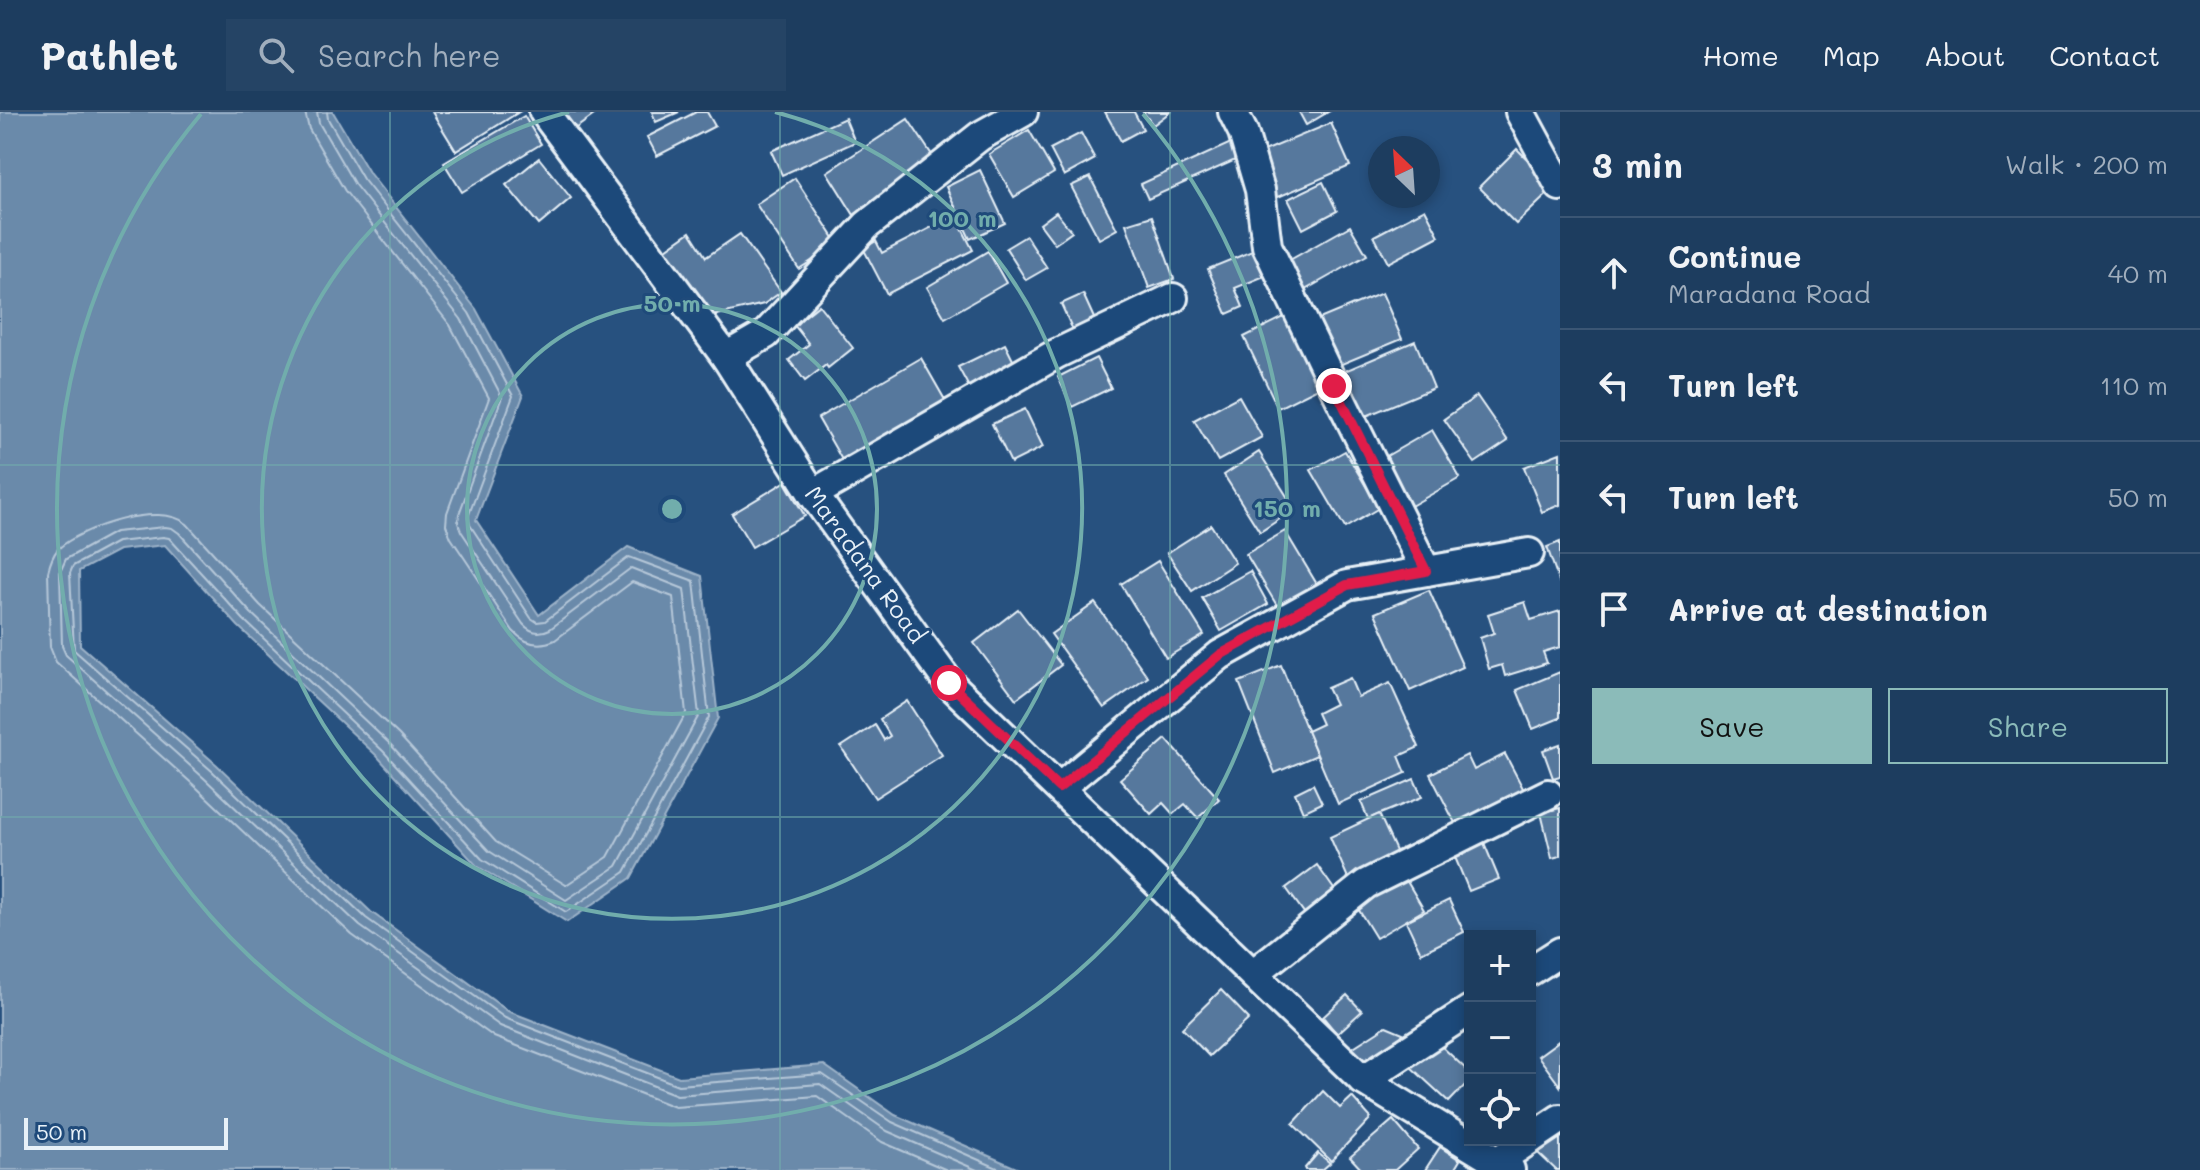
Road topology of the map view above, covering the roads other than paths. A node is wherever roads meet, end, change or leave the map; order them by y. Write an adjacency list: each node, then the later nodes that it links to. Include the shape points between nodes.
1 (544, 112): 7 (street, Maradana Road)
2 (1023, 112): 7 (street, via 980,136 867,225 766,334)
3 (1233, 112): 10 (street, via 1260,190 1267,246)
4 (1520, 112): 5 (street)
5 (1560, 186)
6 (1173, 298): 8 (street, via 1056,354)
7 (726, 357): 8 (street, Maradana Road)
8 (813, 494): 11 (street, Maradana Road, via 949,683)
9 (1529, 553): 10 (street)
10 (1426, 571): 11 (street, via 1347,585 1220,655)
11 (1059, 788): 15 (street, Maradana Road)
12 (1548, 794): 15 (street, via 1366,884)
13 (1560, 952): 14 (street)
14 (1536, 967)
15 (1253, 974): 17 (street, Maradana Road)
16 (1464, 1014): 17 (street)
17 (1363, 1080): 21 (street, Maradana Road)
18 (1560, 1119): 19 (street)
19 (1536, 1136)
20 (1524, 1146): 21 (street)
21 (1504, 1165)

